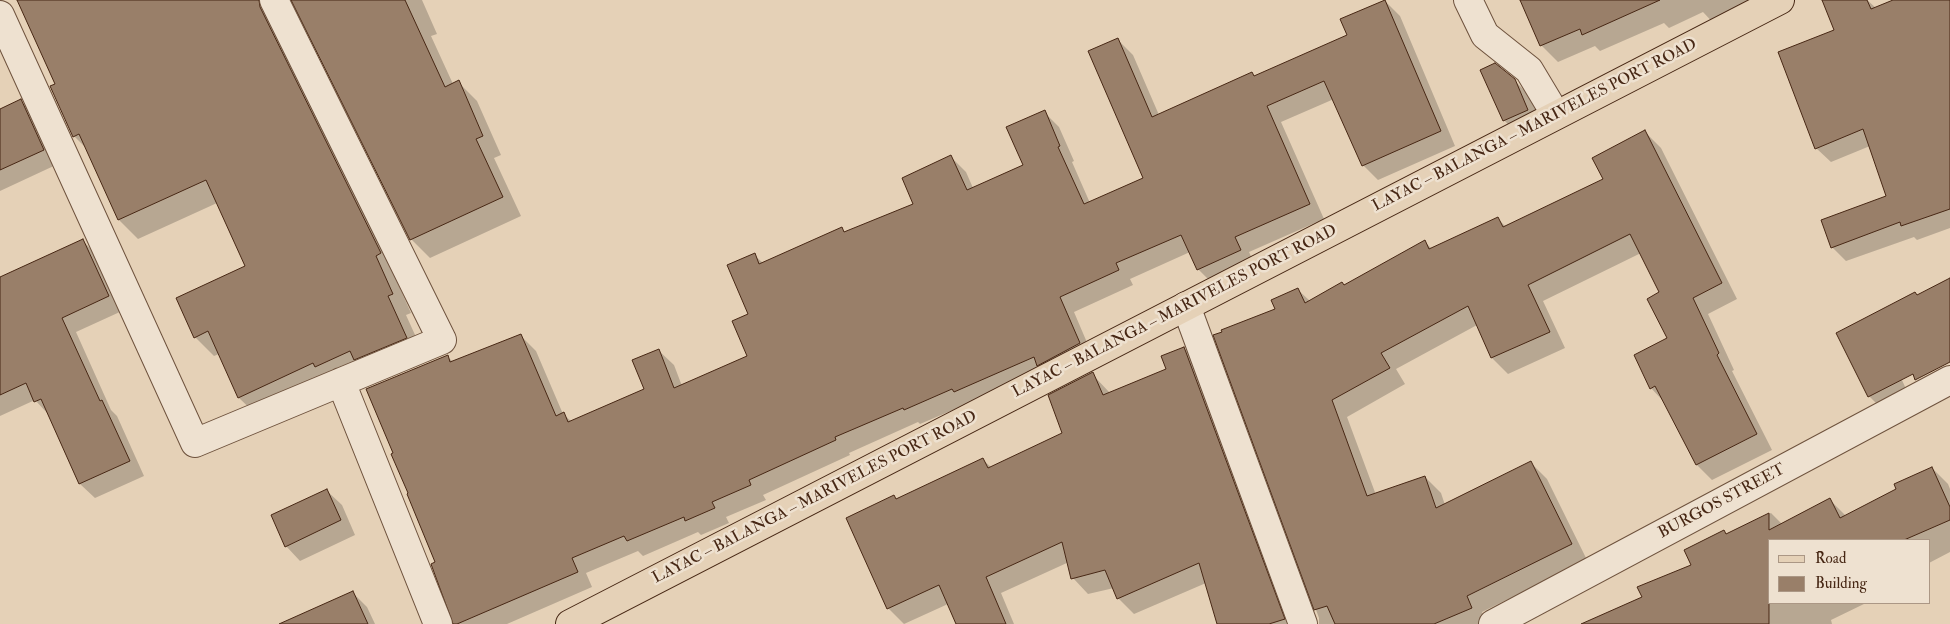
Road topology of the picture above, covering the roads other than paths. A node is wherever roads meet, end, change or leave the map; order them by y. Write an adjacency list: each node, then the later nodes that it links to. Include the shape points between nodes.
1 (274, 0): 8 (street, via 442,340)
2 (1468, 0): 5 (street, via 1485,35 1529,70)
3 (1780, 0): 5 (main road, LAYAC – BALANGA – MARIVELES PORT ROAD)
4 (0, 15): 8 (street, via 195,442)
5 (1556, 115): 6 (main road, LAYAC – BALANGA – MARIVELES PORT ROAD)
6 (1186, 306): 10 (main road, LAYAC – BALANGA – MARIVELES PORT ROAD); 11 (street)
7 (1950, 380): 12 (street, BURGOS STREET)
8 (342, 382): 9 (street)
9 (438, 624)
10 (570, 624)
11 (1303, 624)
12 (1493, 624)

